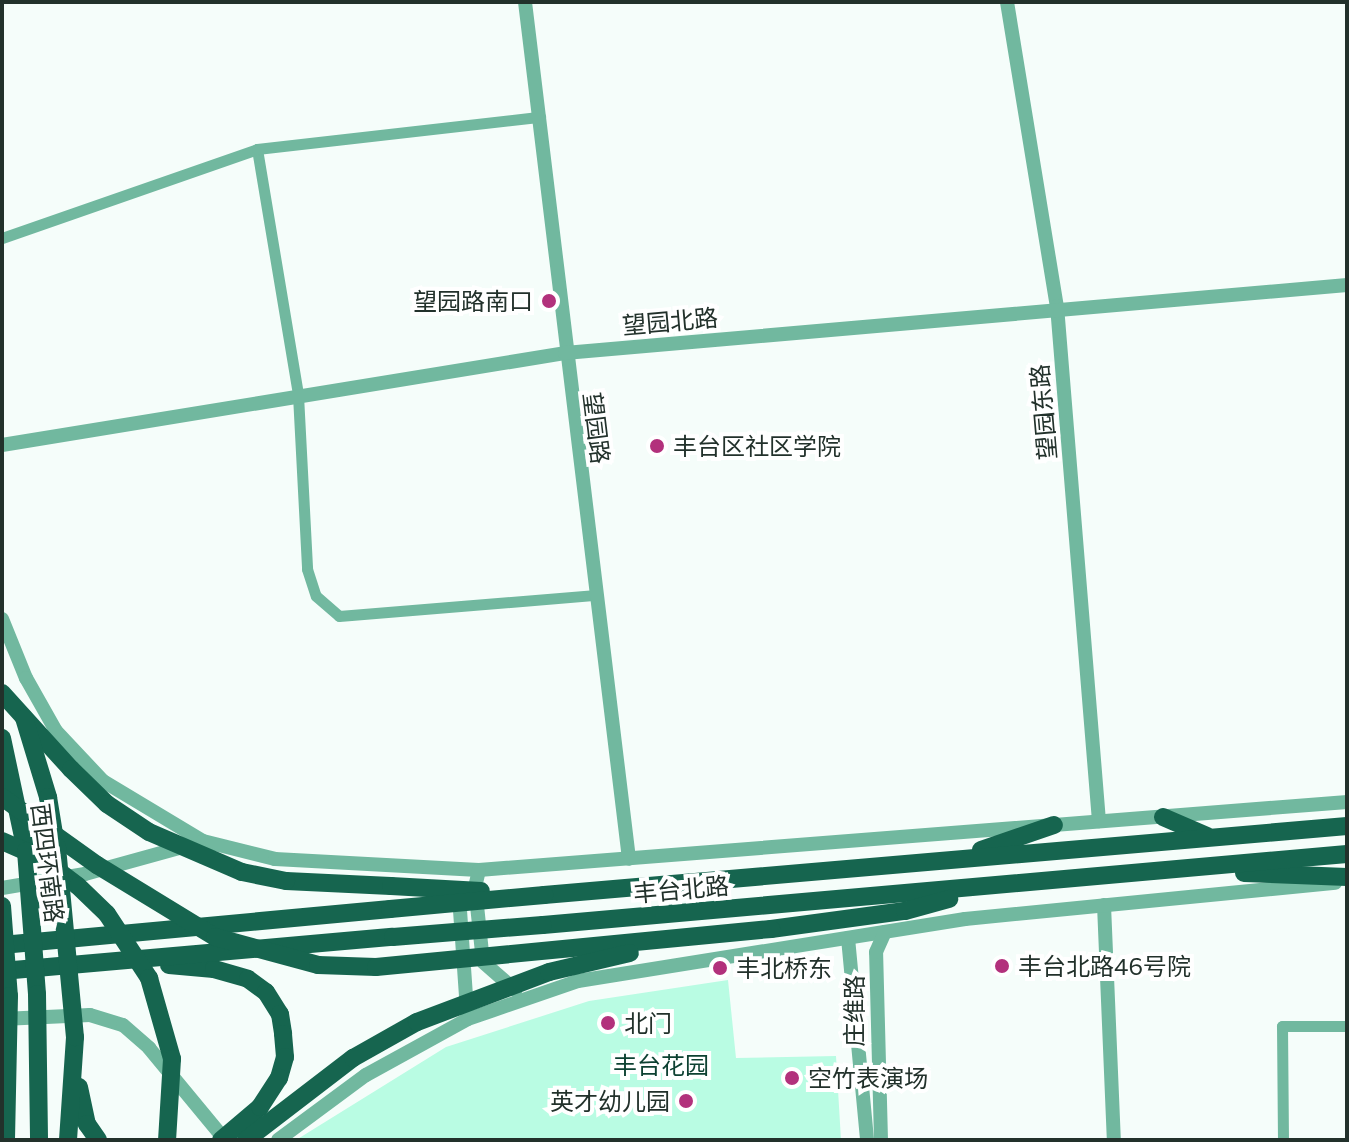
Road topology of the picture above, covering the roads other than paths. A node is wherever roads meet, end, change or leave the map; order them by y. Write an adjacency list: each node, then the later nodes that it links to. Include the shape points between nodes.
1 (525, 2): 3 (street, 望园路)
2 (1007, 2): 7 (street, 望园东路)
3 (540, 117): 4 (street); 8 (street, 望园路)
4 (257, 149): 5 (street); 9 (street)
5 (2, 238)
6 (1347, 285): 7 (street, 望园北路)
7 (1057, 306): 8 (street, 望园北路); 19 (street, 望园东路)
8 (565, 353): 9 (street, 望园北路); 11 (street, 望园路)
9 (298, 395): 10 (street, 望园北路); 11 (street, via 307,569 316,596 339,616)
10 (2, 445)
11 (596, 595): 26 (street, 望园路)
12 (2, 619): 24 (street, via 26,678 56,731 103,781)
13 (2, 693): 14 (highway)
14 (24, 718): 34 (highway, bridge, via 107,804 149,832 242,872 286,881); 47 (highway, bridge, via 57,847)
15 (2, 738): 49 (highway, 西四环南路, bridge, via 26,851 37,994)
16 (2, 797): 37 (highway, bridge, via 97,865 215,937 318,965 376,967)
17 (1347, 802): 18 (street, 丰台北路)
18 (1163, 817): 19 (street, 丰台北路); 22 (highway)
19 (1099, 821): 20 (street, 丰台北路)
20 (1054, 825): 26 (street, 丰台北路); 27 (highway)
21 (1347, 826): 22 (highway, 丰台北路)
22 (1210, 837): 27 (highway, 丰台北路)
23 (2, 841): 52 (highway, bridge, via 41,858 78,886 107,914 149,978 172,1059)
24 (203, 841): 28 (street, 丰台北路, via 275,859); 33 (street, via 85,874)
25 (1347, 854): 30 (highway, 丰台北路)
26 (629, 859): 29 (street, 丰台北路)
27 (957, 859): 34 (highway, 丰台北路)
28 (455, 870): 29 (street, 丰台北路); 45 (street)
29 (479, 870): 43 (street, via 475,887 483,962 500,982)
30 (1169, 870): 31 (highway); 32 (highway, 丰台北路)
31 (1347, 879): 35 (street)
32 (995, 887): 37 (highway, via 905,911); 41 (highway, 丰台北路, bridge)
33 (2, 888)
34 (544, 895): 40 (highway, 丰台北路, bridge)
35 (1104, 905): 38 (street); 58 (street)
36 (2, 906): 48 (highway, bridge, via 9,996)
37 (771, 929): 54 (highway, bridge, via 632,952 480,994 353,1058)
38 (885, 932): 39 (street); 57 (street, 庄维路, via 876,952)
39 (848, 938): 43 (street, via 638,969); 56 (street, 庄维路)
40 (11, 944)
41 (115, 961): 42 (highway, 丰台北路); 53 (highway, bridge, via 214,969 248,979 266,992 280,1014 285,1057 279,1078 260,1107)
42 (10, 970)
43 (531, 994): 45 (street)
44 (2, 1019): 53 (street, via 90,1015 123,1025 149,1048)
45 (468, 1019): 55 (street, via 366,1075)
46 (1347, 1026): 59 (street, via 1282,1026)
47 (75, 1071): 50 (highway); 51 (highway, via 87,1124)
48 (6, 1140)
49 (39, 1140)
50 (68, 1140)
51 (98, 1140)
52 (167, 1140)
53 (223, 1140)
54 (246, 1140)
55 (278, 1140)
56 (867, 1140)
57 (881, 1140)
58 (1114, 1140)
59 (1283, 1140)

